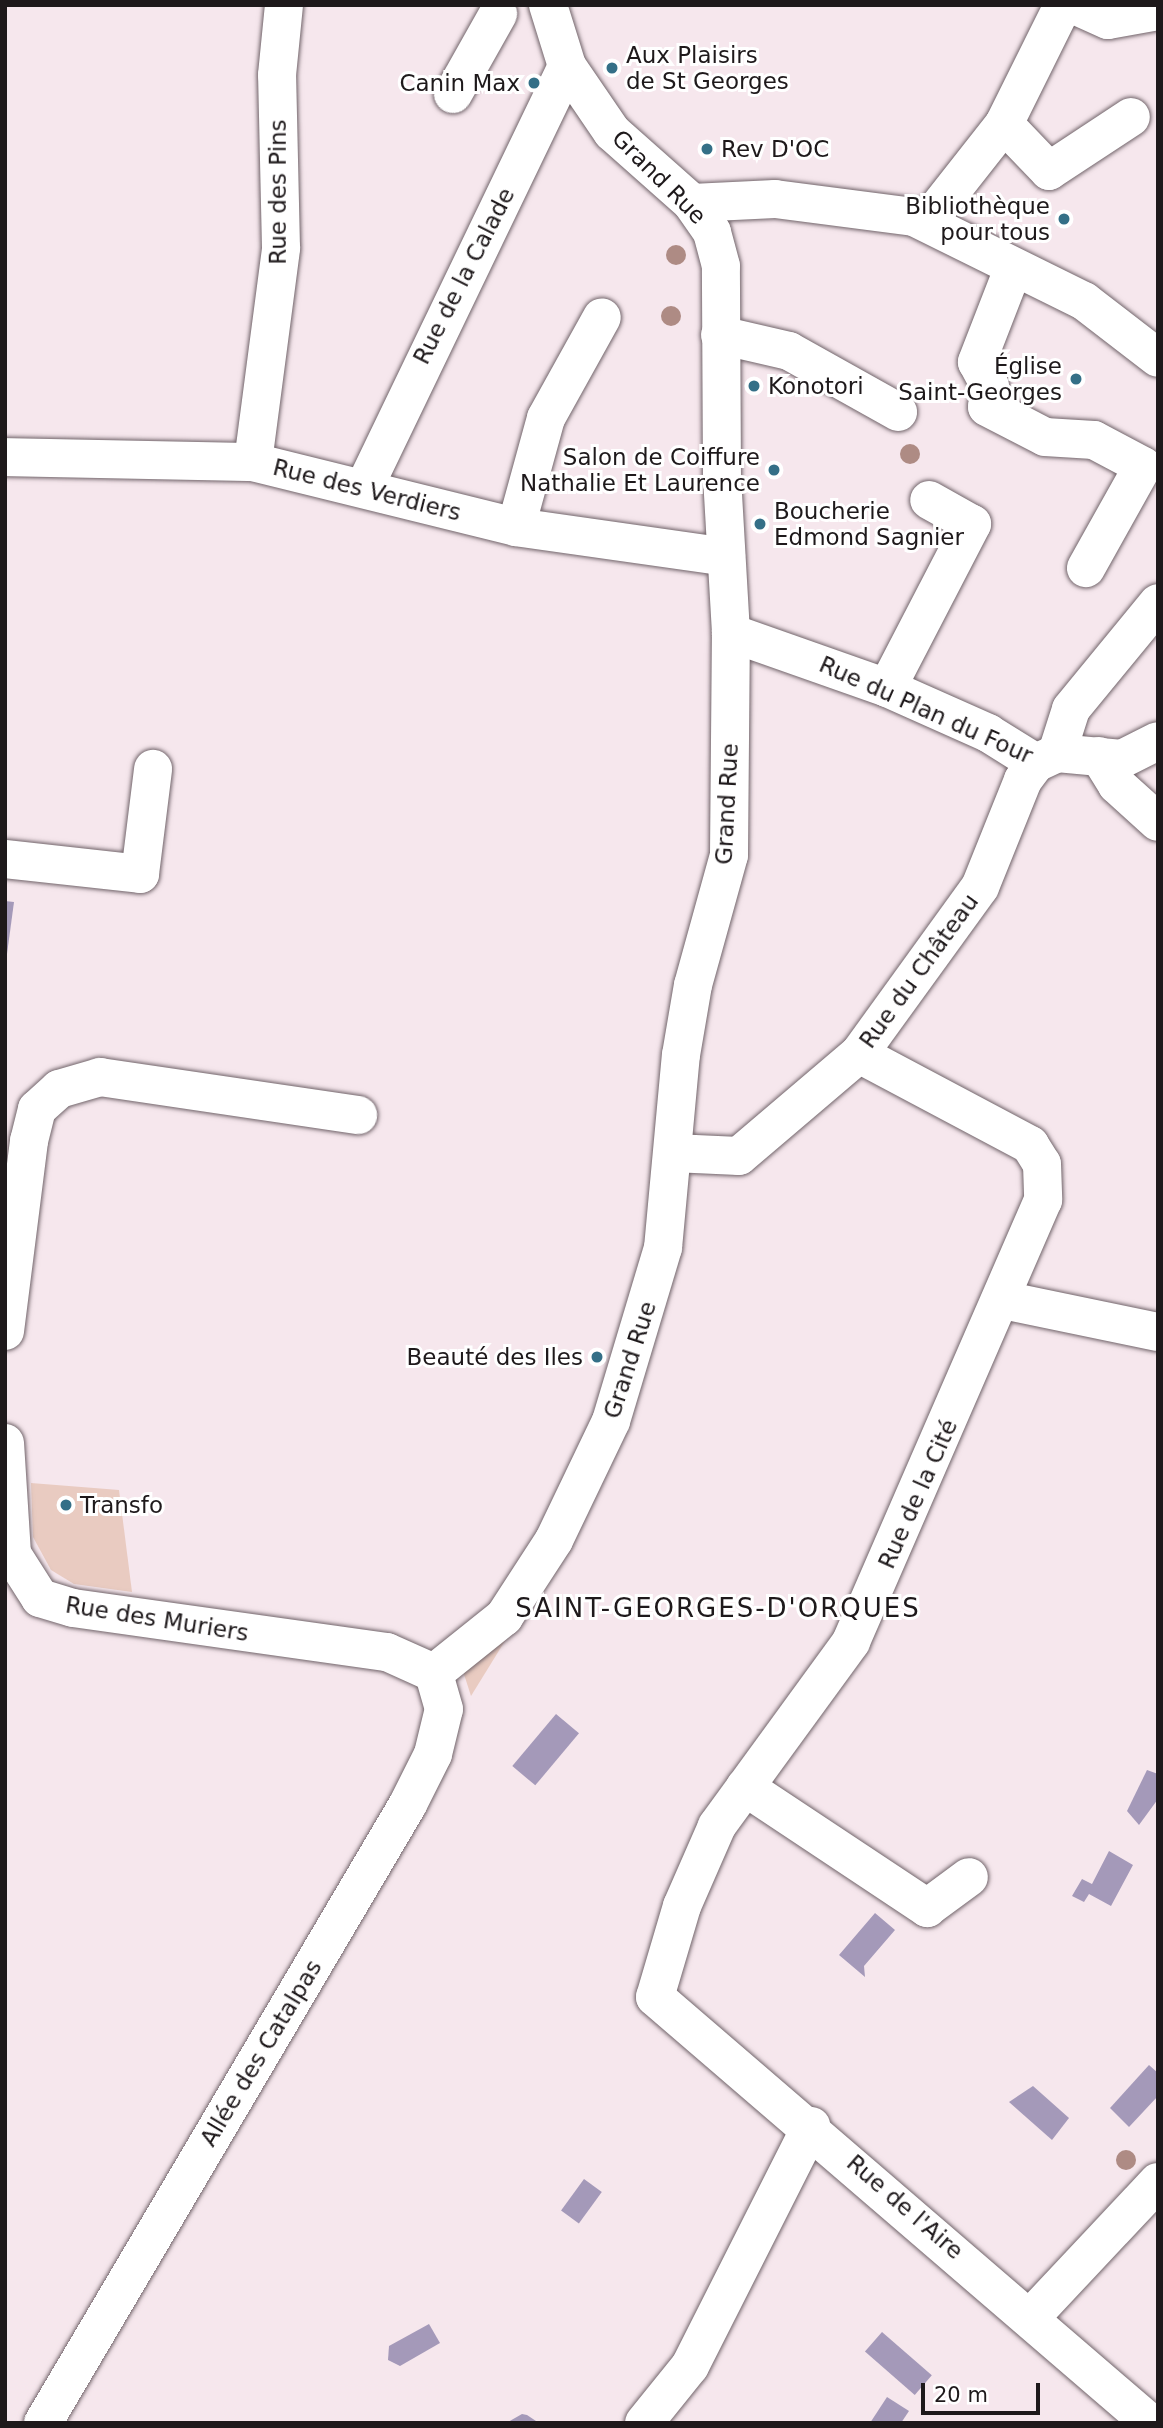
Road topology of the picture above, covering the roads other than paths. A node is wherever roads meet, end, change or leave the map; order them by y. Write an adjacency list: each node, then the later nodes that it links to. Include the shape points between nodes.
1 (284, 5): 19 (street, Rue des Pins, via 277,75 281,248)
2 (1063, 5): 10 (street)
3 (1074, 5): 5 (street, via 1108,20)
4 (489, 10): 6 (street); 8 (street)
5 (1158, 11)
6 (548, 12): 7 (street, Grand Rue)
7 (567, 66): 11 (street, Grand Rue, via 612,132); 20 (street, Rue de la Calade)
8 (453, 94)
9 (1131, 117): 10 (street, via 1049,171)
10 (1004, 124): 12 (street)
11 (692, 204): 12 (street, via 775,199); 15 (street, Grand Rue, via 712,232 721,266)
12 (920, 219): 13 (street)
13 (1013, 269): 16 (street, via 1084,300); 24 (street, via 977,362 990,386 975,413 1045,437 1094,440 1143,466)
14 (602, 317): 22 (street, via 546,418)
15 (720, 335): 17 (street, via 789,351); 23 (street, Grand Rue)
16 (1158, 358)
17 (898, 412)
18 (5, 457): 19 (street, Rue des Verdiers)
19 (253, 462): 20 (street, Rue des Verdiers)
20 (363, 488): 22 (street, Rue des Verdiers)
21 (929, 500): 27 (street, via 985,533)
22 (516, 527): 23 (street, Rue des Verdiers)
23 (726, 557): 26 (street, Grand Rue)
24 (1086, 568)
25 (1158, 603): 30 (street, Rue du Château, via 1071,709)
26 (731, 633): 27 (street, Rue du Plan du Four); 36 (street, Grand Rue, via 729,855 693,985)
27 (887, 688): 30 (street, Rue du Plan du Four)
28 (1158, 741): 29 (street)
29 (1111, 757): 30 (street, Rue du Plan du Four); 32 (street, via 1107,774)
30 (1047, 758): 34 (street, Rue du Château, via 1023,780 980,887)
31 (153, 769): 33 (street, via 140,874)
32 (1158, 821)
33 (5, 859)
34 (859, 1054): 36 (street, Rue du Château, via 740,1156); 37 (street, Rue de la Cité, via 1037,1153 1043,1200)
35 (358, 1115): 38 (street, via 100,1077 59,1088 37,1109 29,1141)
36 (673, 1153): 41 (street, Grand Rue, via 663,1248 611,1421 554,1540 504,1617)
37 (1003, 1300): 39 (street); 42 (street, Rue de la Cité, via 851,1642)
38 (5, 1331)
39 (1158, 1332)
40 (5, 1443): 41 (street, Rue des Muriers, via 12,1554 40,1598 73,1608 387,1652)
41 (434, 1673): 49 (street, Allée des Catalpas, via 444,1709 433,1754 408,1804)
42 (745, 1787): 43 (street, via 927,1908); 44 (street, Rue de la Cité, via 718,1826 682,1906)
43 (969, 1877)
44 (655, 1997): 45 (street, Rue de l'Aire)
45 (811, 2126): 47 (street, Rue de l'Aire); 50 (street, via 690,2366)
46 (1158, 2182): 47 (street)
47 (1032, 2316): 48 (street, Rue de l'Aire)
48 (1139, 2419)
49 (43, 2423)
50 (644, 2423)

